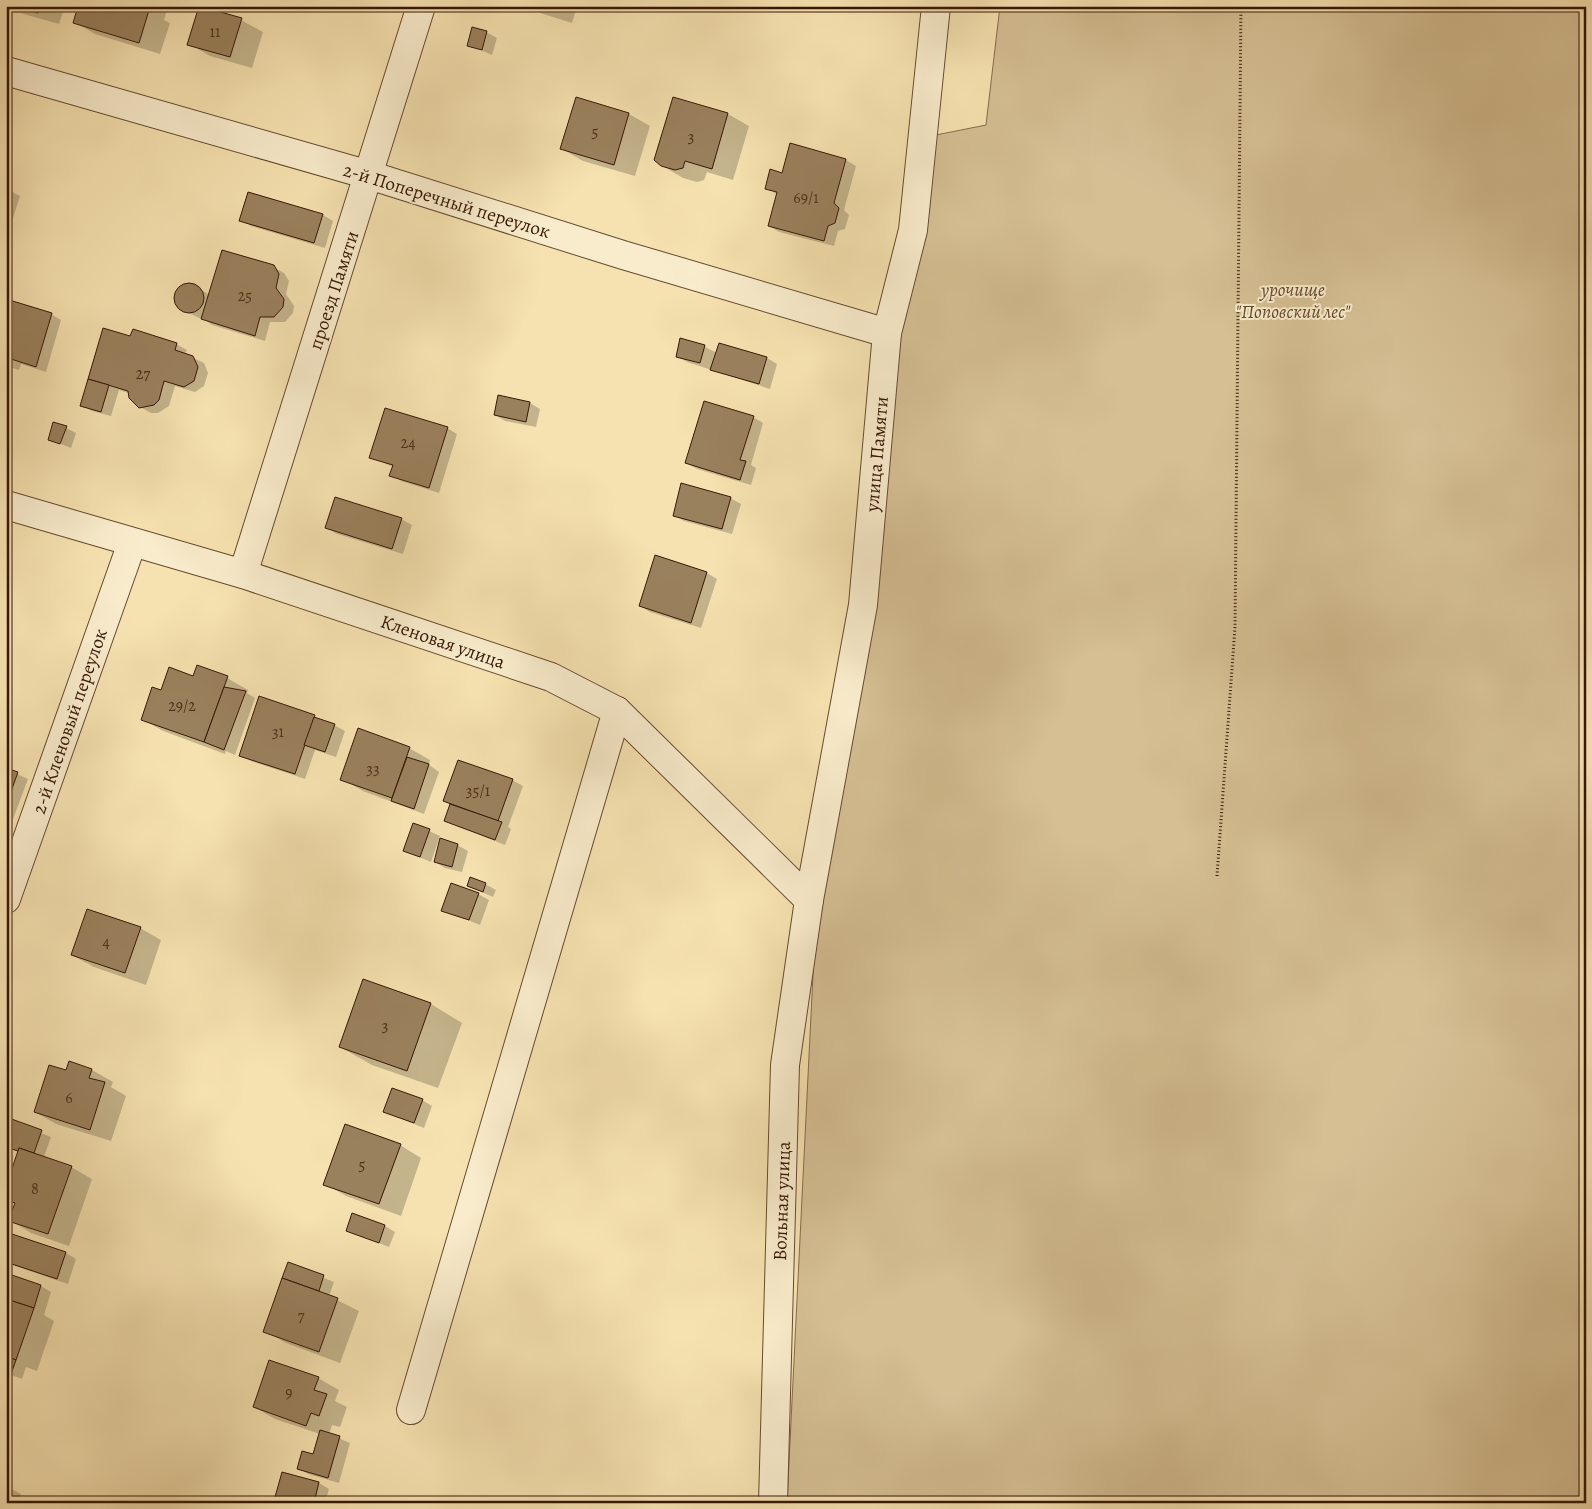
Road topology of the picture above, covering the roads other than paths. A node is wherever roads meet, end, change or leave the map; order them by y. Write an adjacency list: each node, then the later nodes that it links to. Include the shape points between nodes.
1 (421, 6): 4 (street, проезд Памяти)
2 (936, 6): 5 (street, улица Памяти, via 913,230)
3 (6, 71): 4 (street, 2-й Поперечный переулок)
4 (369, 175): 5 (street, 2-й Поперечный переулок); 8 (street, проезд Памяти)
5 (887, 333): 11 (street, улица Памяти, via 863,605)
6 (6, 504): 7 (street, Кленовая улица)
7 (132, 543): 8 (street, Кленовая улица); 10 (street, 2-й Кленовый переулок)
8 (243, 574): 9 (street, Кленовая улица, via 551,678)
9 (617, 711): 11 (street, Кленовая улица); 12 (street)
10 (6, 899)
11 (808, 900): 13 (street, Вольная улица, via 785,1065)
12 (411, 1410)
13 (773, 1503)

